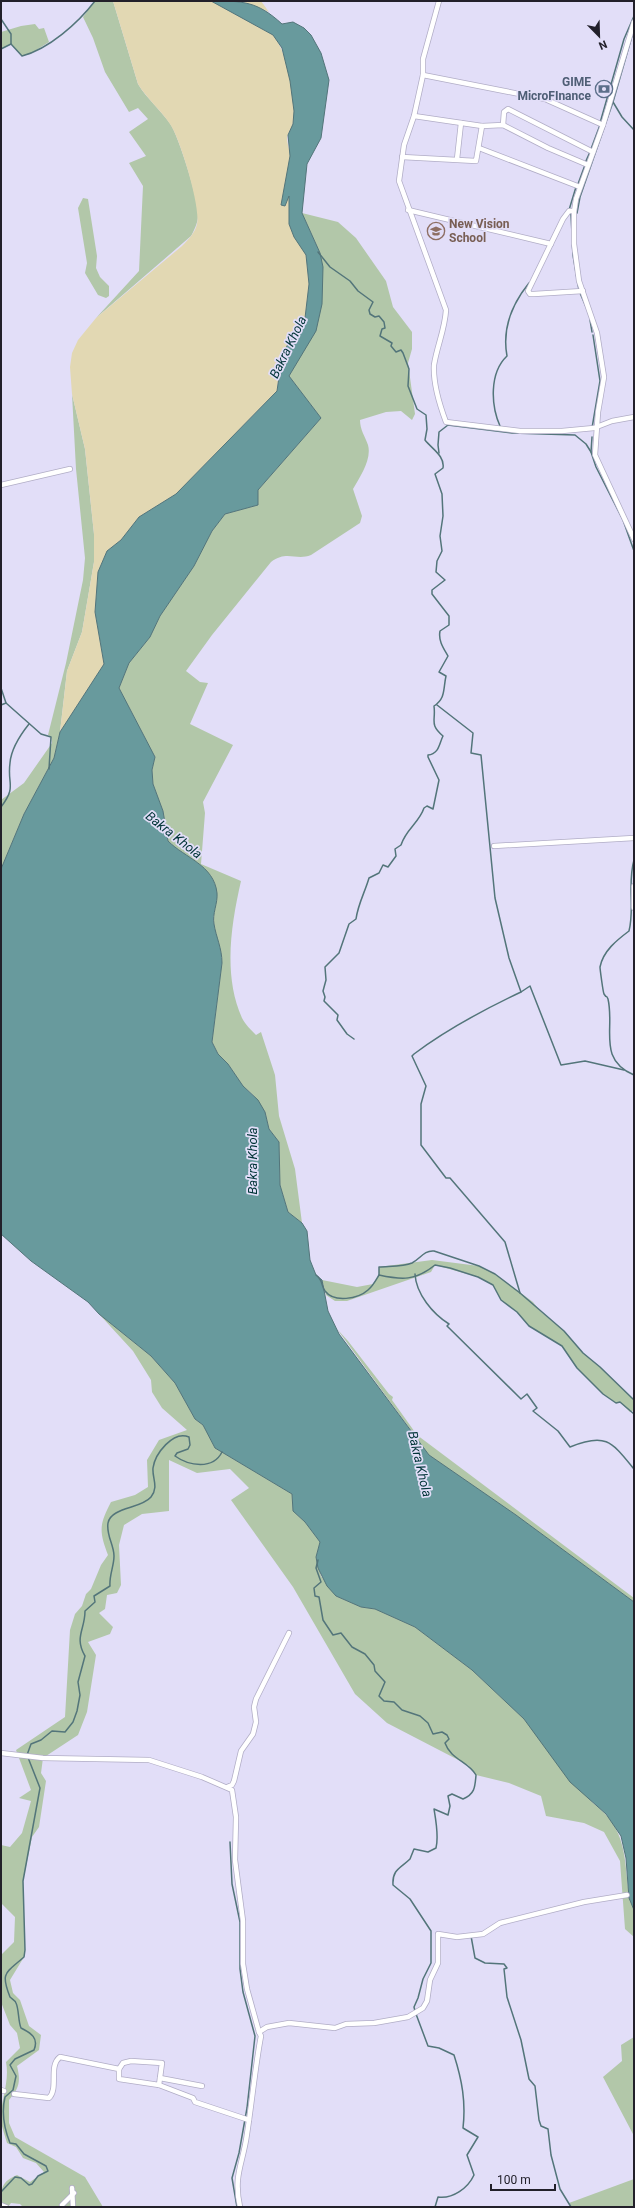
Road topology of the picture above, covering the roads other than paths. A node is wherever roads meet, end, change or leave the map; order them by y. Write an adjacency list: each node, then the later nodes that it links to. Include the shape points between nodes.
1 (439, 1): 3 (street, via 423,59)
2 (634, 22): 7 (street)
3 (423, 75): 4 (street); 7 (street, via 545,99)
4 (414, 116): 5 (street); 11 (street)
5 (461, 123): 8 (street); 12 (street)
6 (503, 125): 8 (street); 10 (street, via 504,112 508,109); 13 (street)
7 (603, 125): 10 (street)
8 (482, 126): 9 (street)
9 (479, 148): 12 (street, via 476,161); 14 (street)
10 (593, 152): 13 (street)
11 (402, 157): 12 (street); 15 (street, via 399,181)
12 (457, 159)
13 (588, 165): 14 (street)
14 (580, 187): 16 (street)
15 (408, 210): 17 (street); 20 (street, via 446,310 446,324 434,372 446,422 520,431 562,431)
16 (574, 211): 17 (street, via 569,212 563,219); 18 (street, via 574,244 579,281)
17 (551, 244): 18 (street, via 529,293)
18 (583, 291): 20 (street, via 597,333 604,377)
19 (634, 417): 20 (street)
20 (597, 427): 23 (street, via 597,463)
21 (70, 469): 22 (street)
22 (1, 485)
23 (634, 539)
24 (634, 838): 25 (street)
25 (494, 846)
26 (634, 886): 27 (street)
27 (634, 908)
28 (289, 1633): 30 (street, via 258,1696 254,1707 256,1722 241,1751 234,1781)
29 (1, 1753): 30 (street, via 43,1758 149,1760)
30 (228, 1787): 32 (street, via 232,1790 235,1801 235,1860 243,1921 245,1978)
31 (627, 1895): 32 (street, via 584,1902 500,1923 482,1934 438,1934 438,1963 430,1980 427,2002 423,2008 408,2017 346,2024 335,2028 289,2023 267,2027)
32 (260, 2032): 38 (street)
33 (119, 2069): 34 (street, via 123,2063 131,2061 162,2063); 35 (street, via 119,2079); 37 (street, via 60,2057 54,2068 52,2095 49,2098)
34 (160, 2078): 35 (street); 36 (street)
35 (159, 2085): 38 (street, via 193,2098 195,2102)
36 (202, 2086)
37 (14, 2094)
38 (249, 2120): 43 (street, via 245,2150 237,2176)
39 (1, 2205): 41 (street)
40 (62, 2205): 42 (street, via 73,2190)
41 (6, 2207)
42 (73, 2207)
43 (240, 2207)

